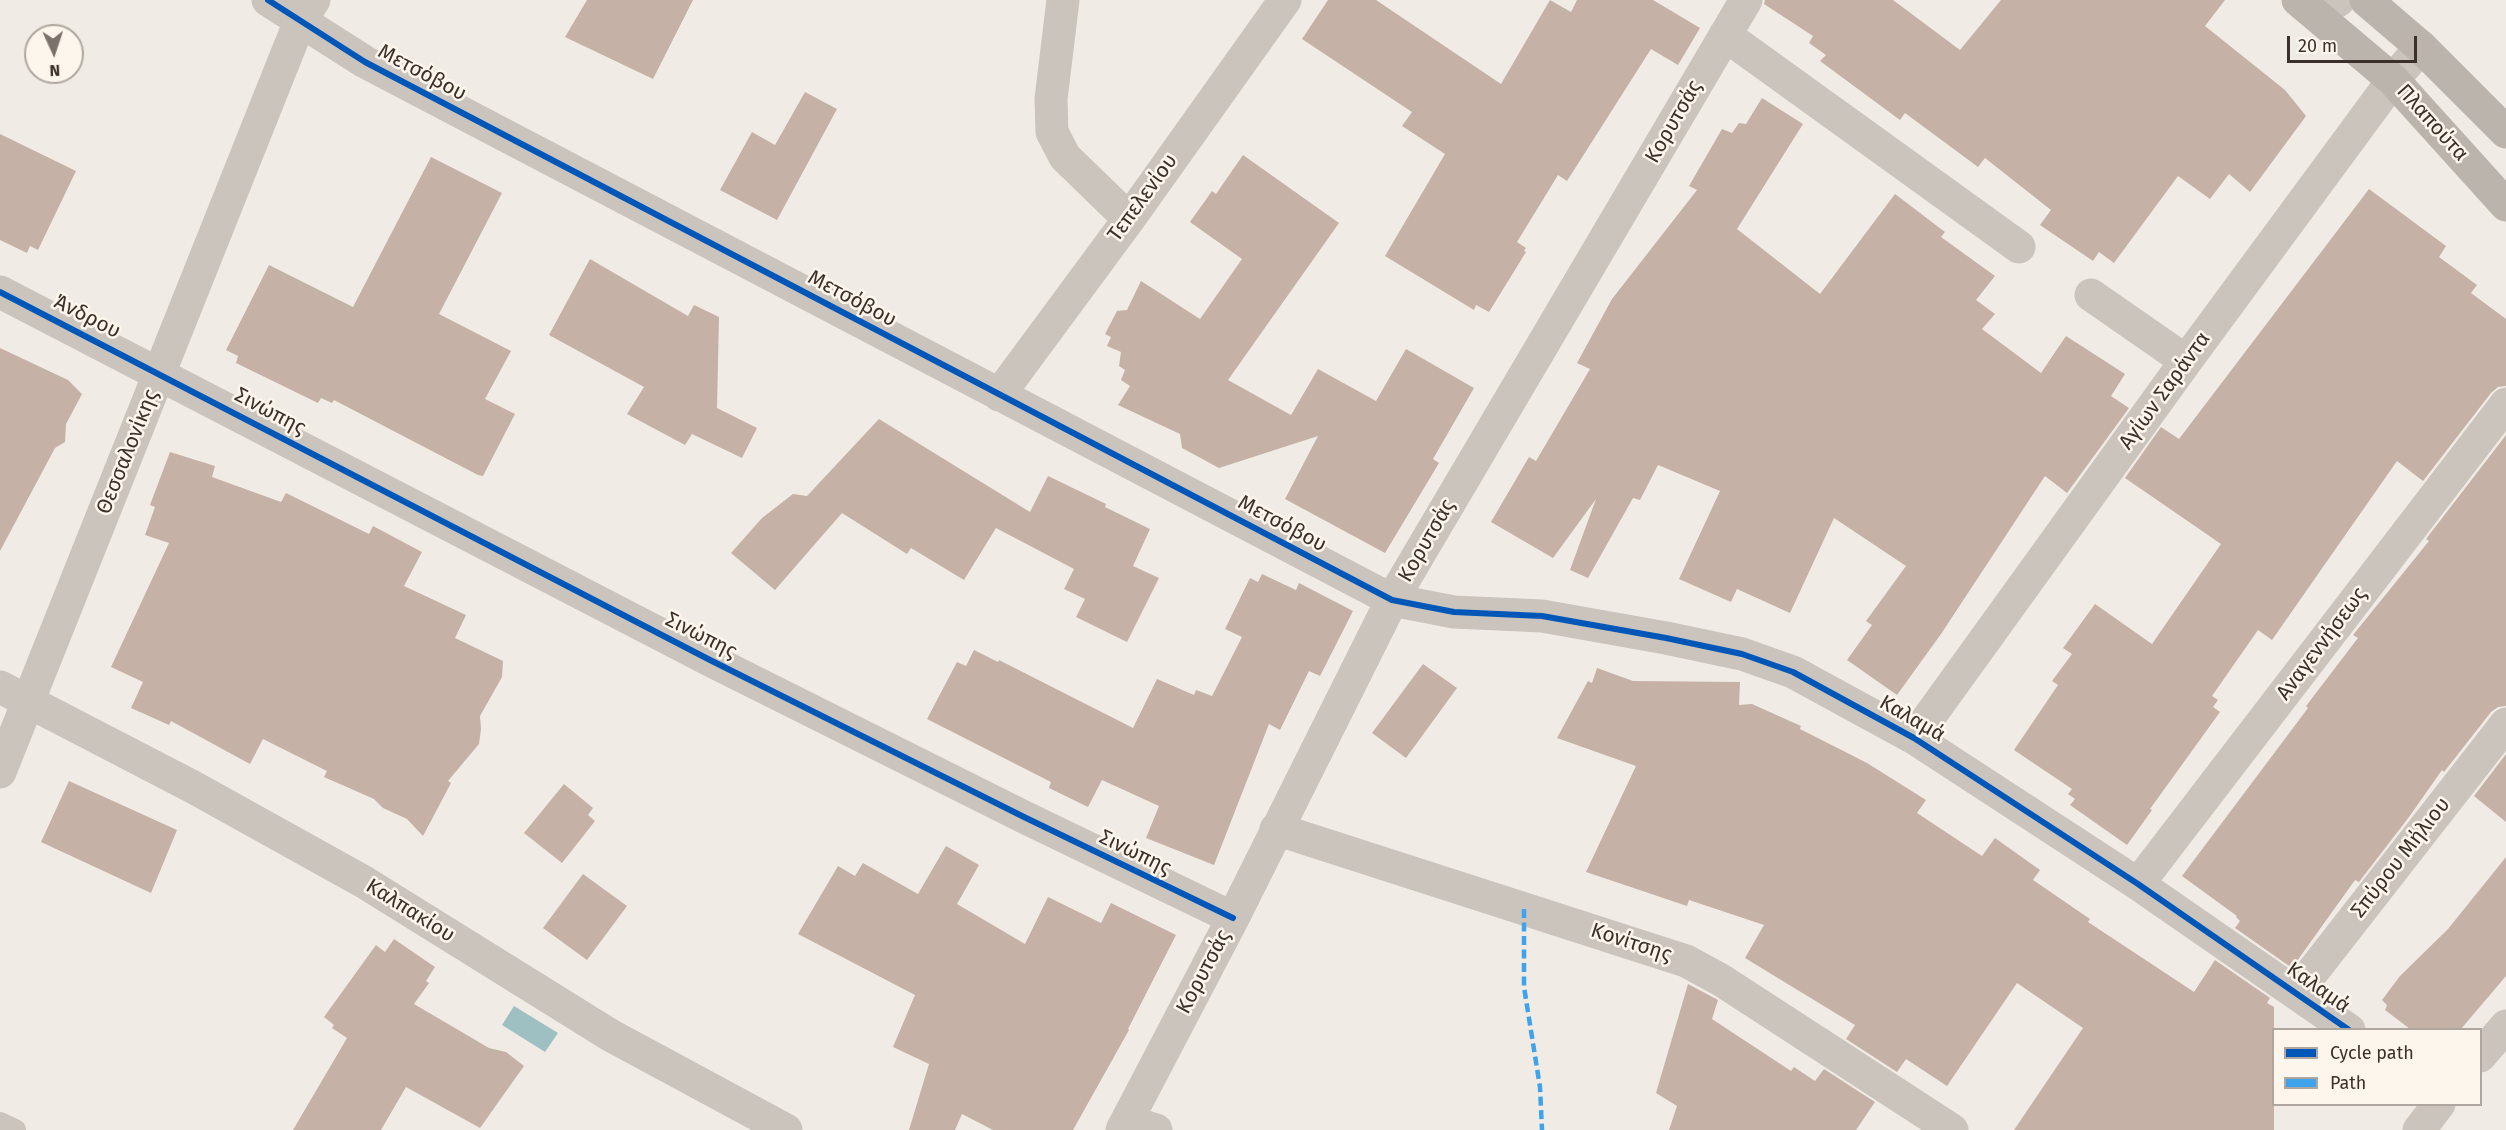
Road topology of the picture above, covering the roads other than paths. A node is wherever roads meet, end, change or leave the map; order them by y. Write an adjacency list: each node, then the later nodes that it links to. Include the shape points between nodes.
1 (268, 0): 7 (street, Μετσόβου)
2 (1063, 0): 13 (street, via 1051,99 1052,132 1065,157)
3 (1285, 0): 13 (street, Τεπελενίου)
4 (1746, 0): 8 (street, Κορυτσάς)
5 (2366, 0): 9 (main road, Πλαπούτα)
6 (2318, 5): 10 (main road, Πλαπούτα)
7 (307, 10): 18 (street, Θεσσαλονίκης); 19 (street, Μετσόβου, via 365,62)
8 (1725, 35): 14 (street); 21 (street, Κορυτσάς)
9 (2421, 47): 10 (street, Αγίων Σαράντα); 11 (main road, Πλαπούτα)
10 (2393, 80): 12 (main road, Πλαπούτα); 17 (street, Αγίων Σαράντα)
11 (2506, 132)
12 (2506, 205)
13 (1129, 219): 19 (street, Τεπελενίου)
14 (2019, 247)
15 (0, 292): 18 (street, Άνδρου)
16 (2091, 295): 17 (street)
17 (2186, 361): 24 (street, Αγίων Σαράντα)
18 (159, 373): 22 (street, Θεσσαλονίκης); 28 (street, Σινώπης, via 710,660)
19 (999, 395): 21 (street, Μετσόβου)
20 (2506, 404): 27 (street, Αναγεννήσεως)
21 (1392, 600): 24 (street, Καλαμά, via 1454,612 1542,616 1742,654 1793,672); 26 (street, Κορυτσάς)
22 (14, 694): 25 (street, Θεσσαλονίκης); 37 (street, Καλπακίου, via 364,882 610,1035)
23 (2506, 724): 29 (street, Σπύρου Μήλιου)
24 (1914, 738): 27 (street, Καλαμά)
25 (0, 772)
26 (1276, 830): 28 (street, Κορυτσάς); 38 (street, Κονίτσης, via 1686,961)
27 (2138, 884): 29 (street, Καλαμά)
28 (1233, 918): 35 (street, Κορυτσάς)
29 (2296, 993): 31 (street, Καλαμά)
30 (2506, 1026): 32 (street)
31 (2348, 1028)
32 (2482, 1055)
33 (2437, 1106): 39 (street)
34 (0, 1123): 36 (lane)
35 (1135, 1127)
36 (15, 1130)
37 (786, 1130)
38 (1952, 1130)
39 (2419, 1130)

